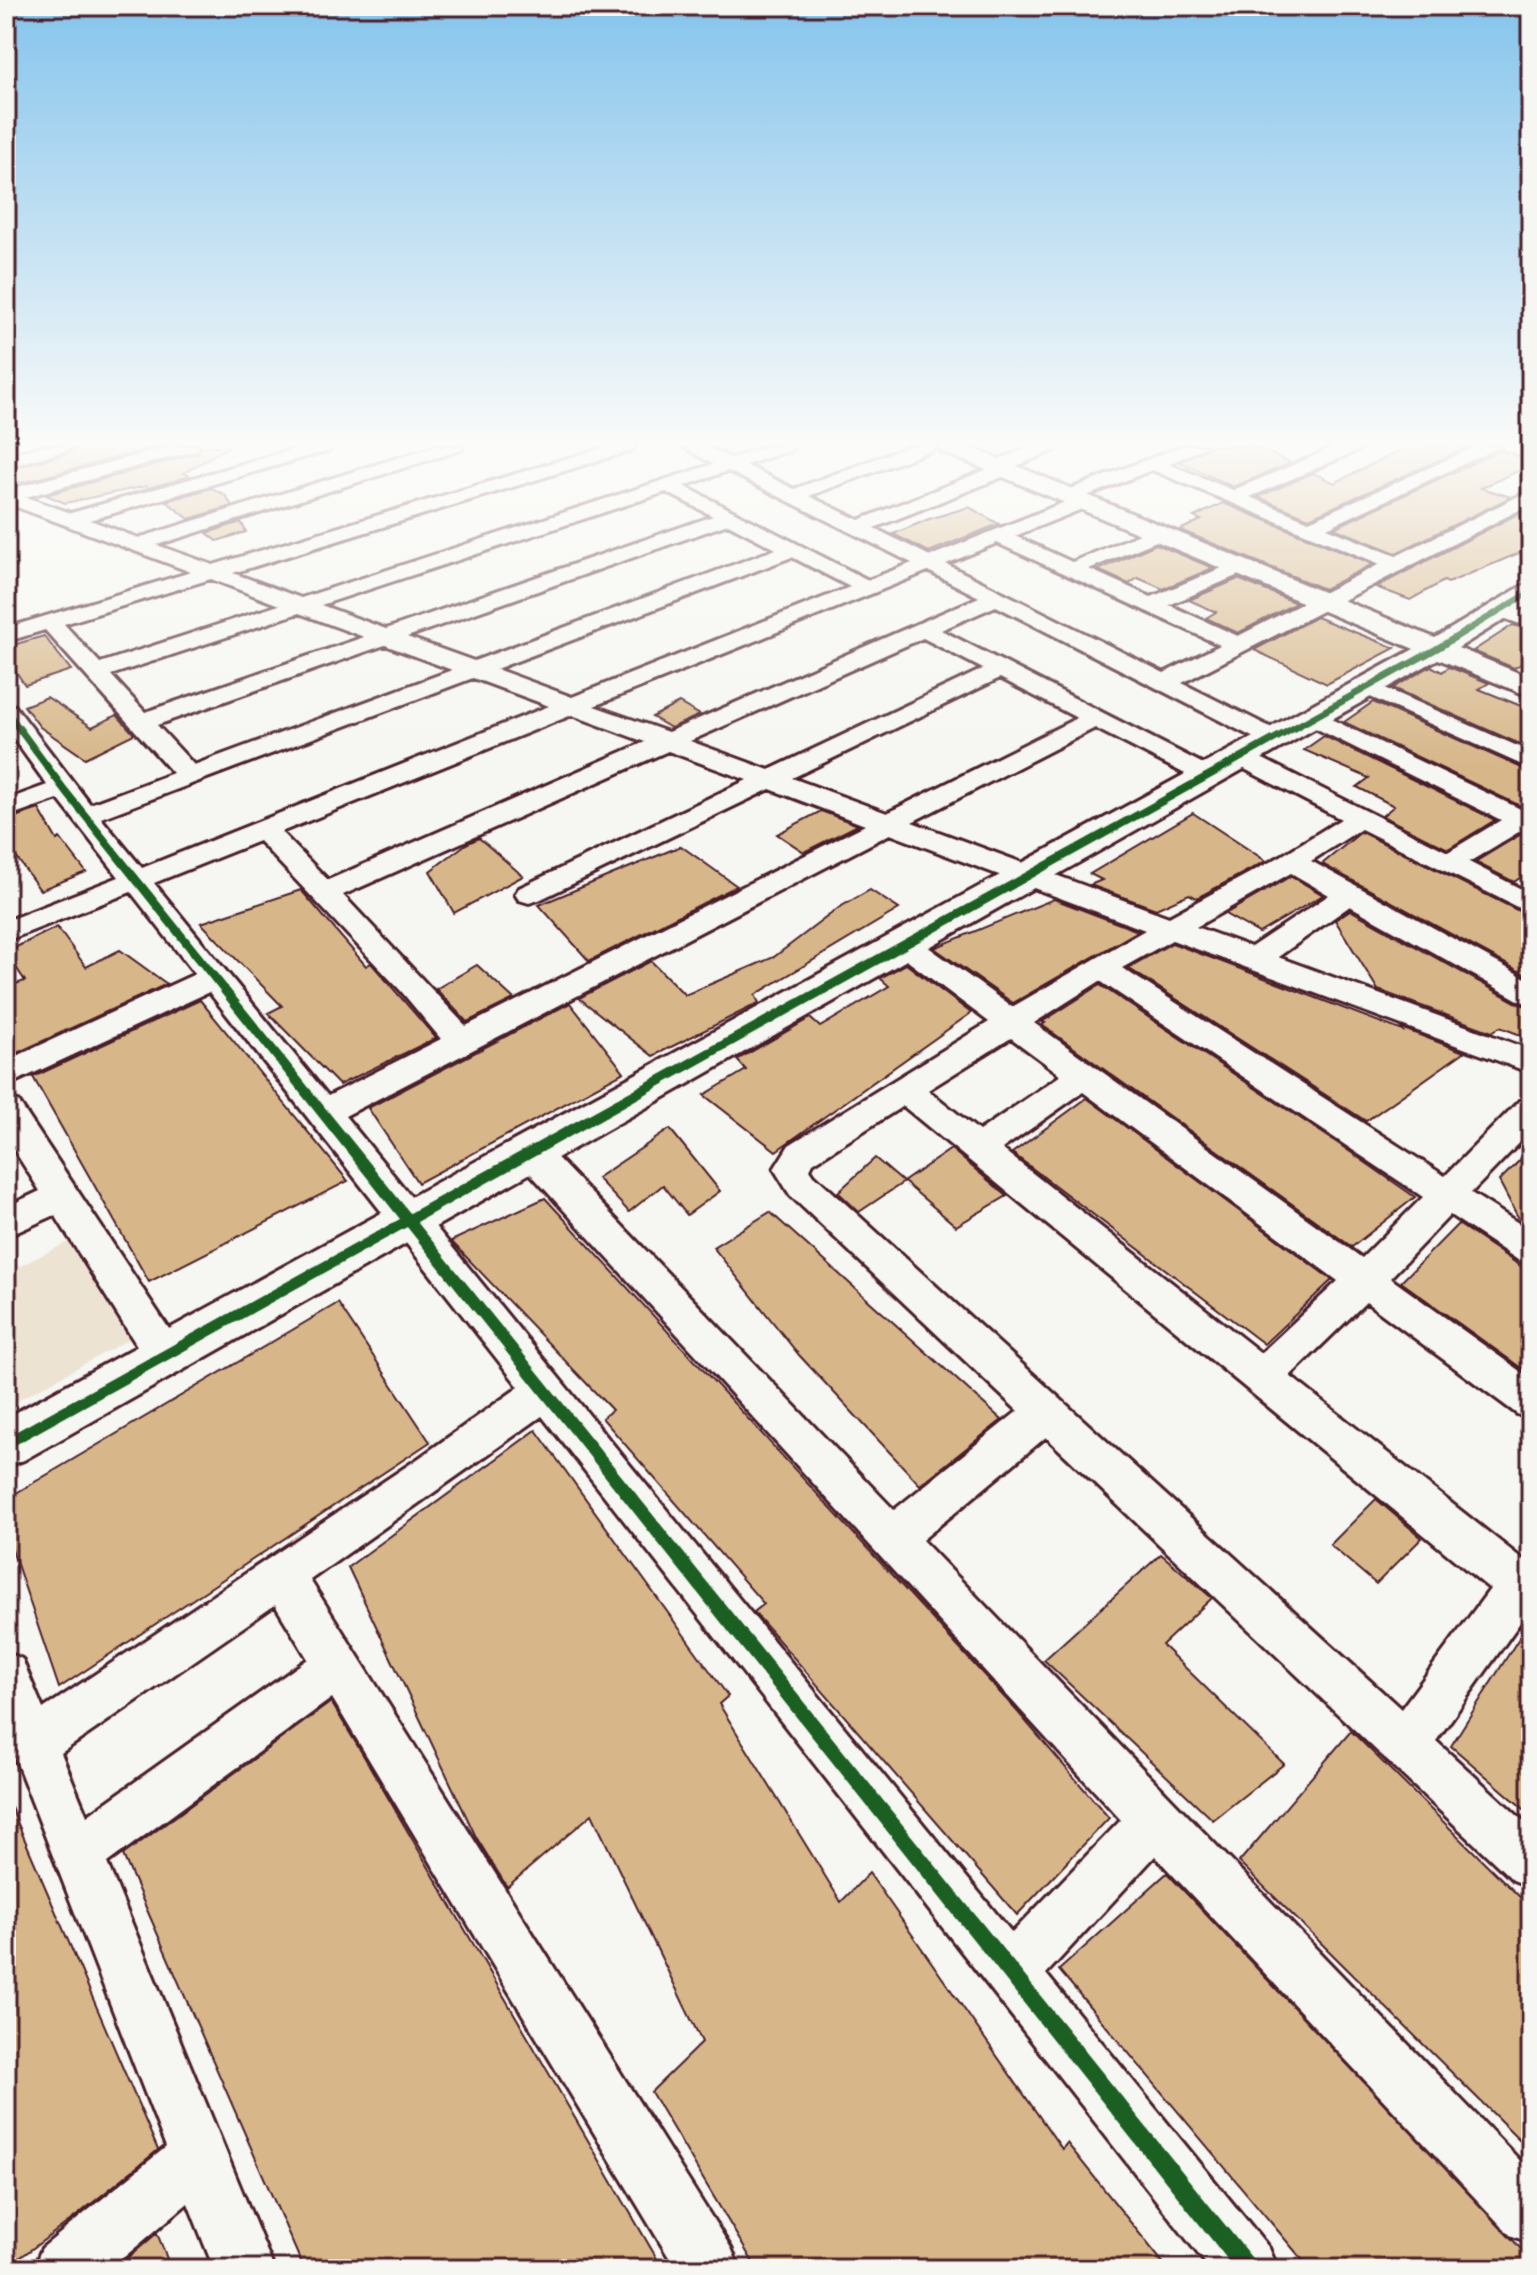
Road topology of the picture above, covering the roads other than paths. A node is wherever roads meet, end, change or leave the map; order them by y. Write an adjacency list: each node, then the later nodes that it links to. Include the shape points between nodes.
1 (155, 552): 19 (street)
2 (279, 552): 19 (street)
3 (468, 552): 24 (street)
4 (531, 552): 20 (street)
5 (630, 552): 20 (street)
6 (787, 552): 33 (street)
7 (797, 552): 21 (street)
8 (907, 552): 15 (street)
9 (959, 552): 15 (street)
10 (1034, 552): 18 (street)
11 (1113, 552): 18 (street)
12 (1205, 552): 17 (street)
13 (1368, 552): 16 (street)
14 (1420, 552): 16 (street)
15 (930, 564): 21 (street); 22 (street)
16 (1397, 564): 23 (street)
17 (1241, 567): 23 (street); 25 (street)
18 (1072, 569): 25 (street)
19 (211, 573): 24 (street); 27 (street)
20 (571, 573): 30 (street)
21 (867, 588): 39 (street)
22 (997, 597): 28 (street); 36 (street)
23 (1324, 599): 31 (street); 32 (street)
24 (301, 605): 30 (street); 35 (street)
25 (1151, 605): 31 (street)
26 (1521, 607): 32 (street)
27 (50, 622): 29 (street); 35 (street)
28 (923, 629): 34 (street); 45 (street)
29 (6, 635)
30 (385, 637): 33 (street); 43 (street)
31 (1237, 644): 36 (street)
32 (1436, 649): 37 (street); 38 (street)
33 (475, 669): 39 (street); 49 (street)
34 (1001, 669): 42 (street); 50 (street)
35 (96, 672): 43 (street)
36 (1165, 682): 44 (street)
37 (1367, 687): 41 (street); 47 (street)
38 (1531, 688)
39 (575, 706): 45 (street); 56 (street)
40 (6, 711): 51 (street)
41 (1312, 717): 44 (street); 54 (street)
42 (1095, 718): 48 (street); 55 (street)
43 (141, 722): 49 (street)
44 (1273, 738): 46 (street)
45 (669, 740): 50 (street); 61 (street)
46 (1240, 757): 48 (street); 53 (street)
47 (1531, 761)
48 (1206, 775): 59 (street)
49 (190, 776): 51 (street)
50 (770, 778): 55 (street); 62 (street)
51 (74, 802): 52 (street); 60 (street)
52 (6, 809)
53 (1360, 818): 57 (street); 58 (street)
54 (1526, 821): 58 (street)
55 (892, 823): 59 (street); 73 (street)
56 (264, 830): 60 (street); 61 (street)
57 (1291, 862): 63 (street); 65 (street)
58 (1449, 863): 64 (street)
59 (1029, 873): 65 (street); 67 (street)
60 (138, 881): 66 (street); 70 (street)
61 (323, 893): 73 (street)
62 (529, 894)
63 (1349, 894): 68 (street); 71 (street)
64 (1531, 905)
65 (1167, 927): 68 (street); 69 (street)
66 (6, 932)
67 (903, 943): 72 (street); 82 (street)
68 (1255, 958): 74 (street)
69 (1100, 967): 72 (street); 83 (street)
70 (215, 977): 75 (street); 80 (street)
71 (1531, 994)
72 (1014, 1023): 76 (street); 77 (street)
73 (462, 1042): 80 (street)
74 (1531, 1062)
75 (6, 1074)
76 (1084, 1075): 81 (street); 88 (street)
77 (905, 1090): 81 (street); 93 (street, via 801,1154 791,1169)
78 (6, 1110): 84 (street)
79 (1531, 1110): 83 (street)
80 (325, 1112): 85 (street)
81 (978, 1149): 90 (street)
82 (530, 1151): 85 (street); 95 (street)
83 (1448, 1194): 87 (street); 88 (street)
84 (61, 1196): 86 (street); 89 (street)
85 (410, 1219): 89 (street); 91 (street)
86 (6, 1223)
87 (1531, 1250)
88 (1365, 1279): 90 (street); 92 (street)
89 (165, 1356): 94 (street)
90 (1262, 1377): 97 (street)
91 (546, 1390): 96 (street); 105 (street)
92 (1531, 1402)
93 (1046, 1413): 95 (street); 101 (street)
94 (6, 1444)
95 (892, 1538): 102 (street)
96 (282, 1575): 98 (street); 100 (street)
97 (1526, 1590): 101 (street)
98 (339, 1665): 103 (street); 110 (street)
99 (6, 1675): 100 (street)
100 (35, 1743): 103 (street)
101 (1404, 1745): 104 (street)
102 (1155, 1820): 105 (street); 107 (street)
103 (79, 1853): 106 (street)
104 (1531, 1862)
105 (1011, 1972): 111 (street)
106 (199, 2157): 108 (street); 109 (street)
107 (1531, 2214)
108 (63, 2269)
109 (244, 2269)
110 (710, 2269)
111 (1248, 2269)

